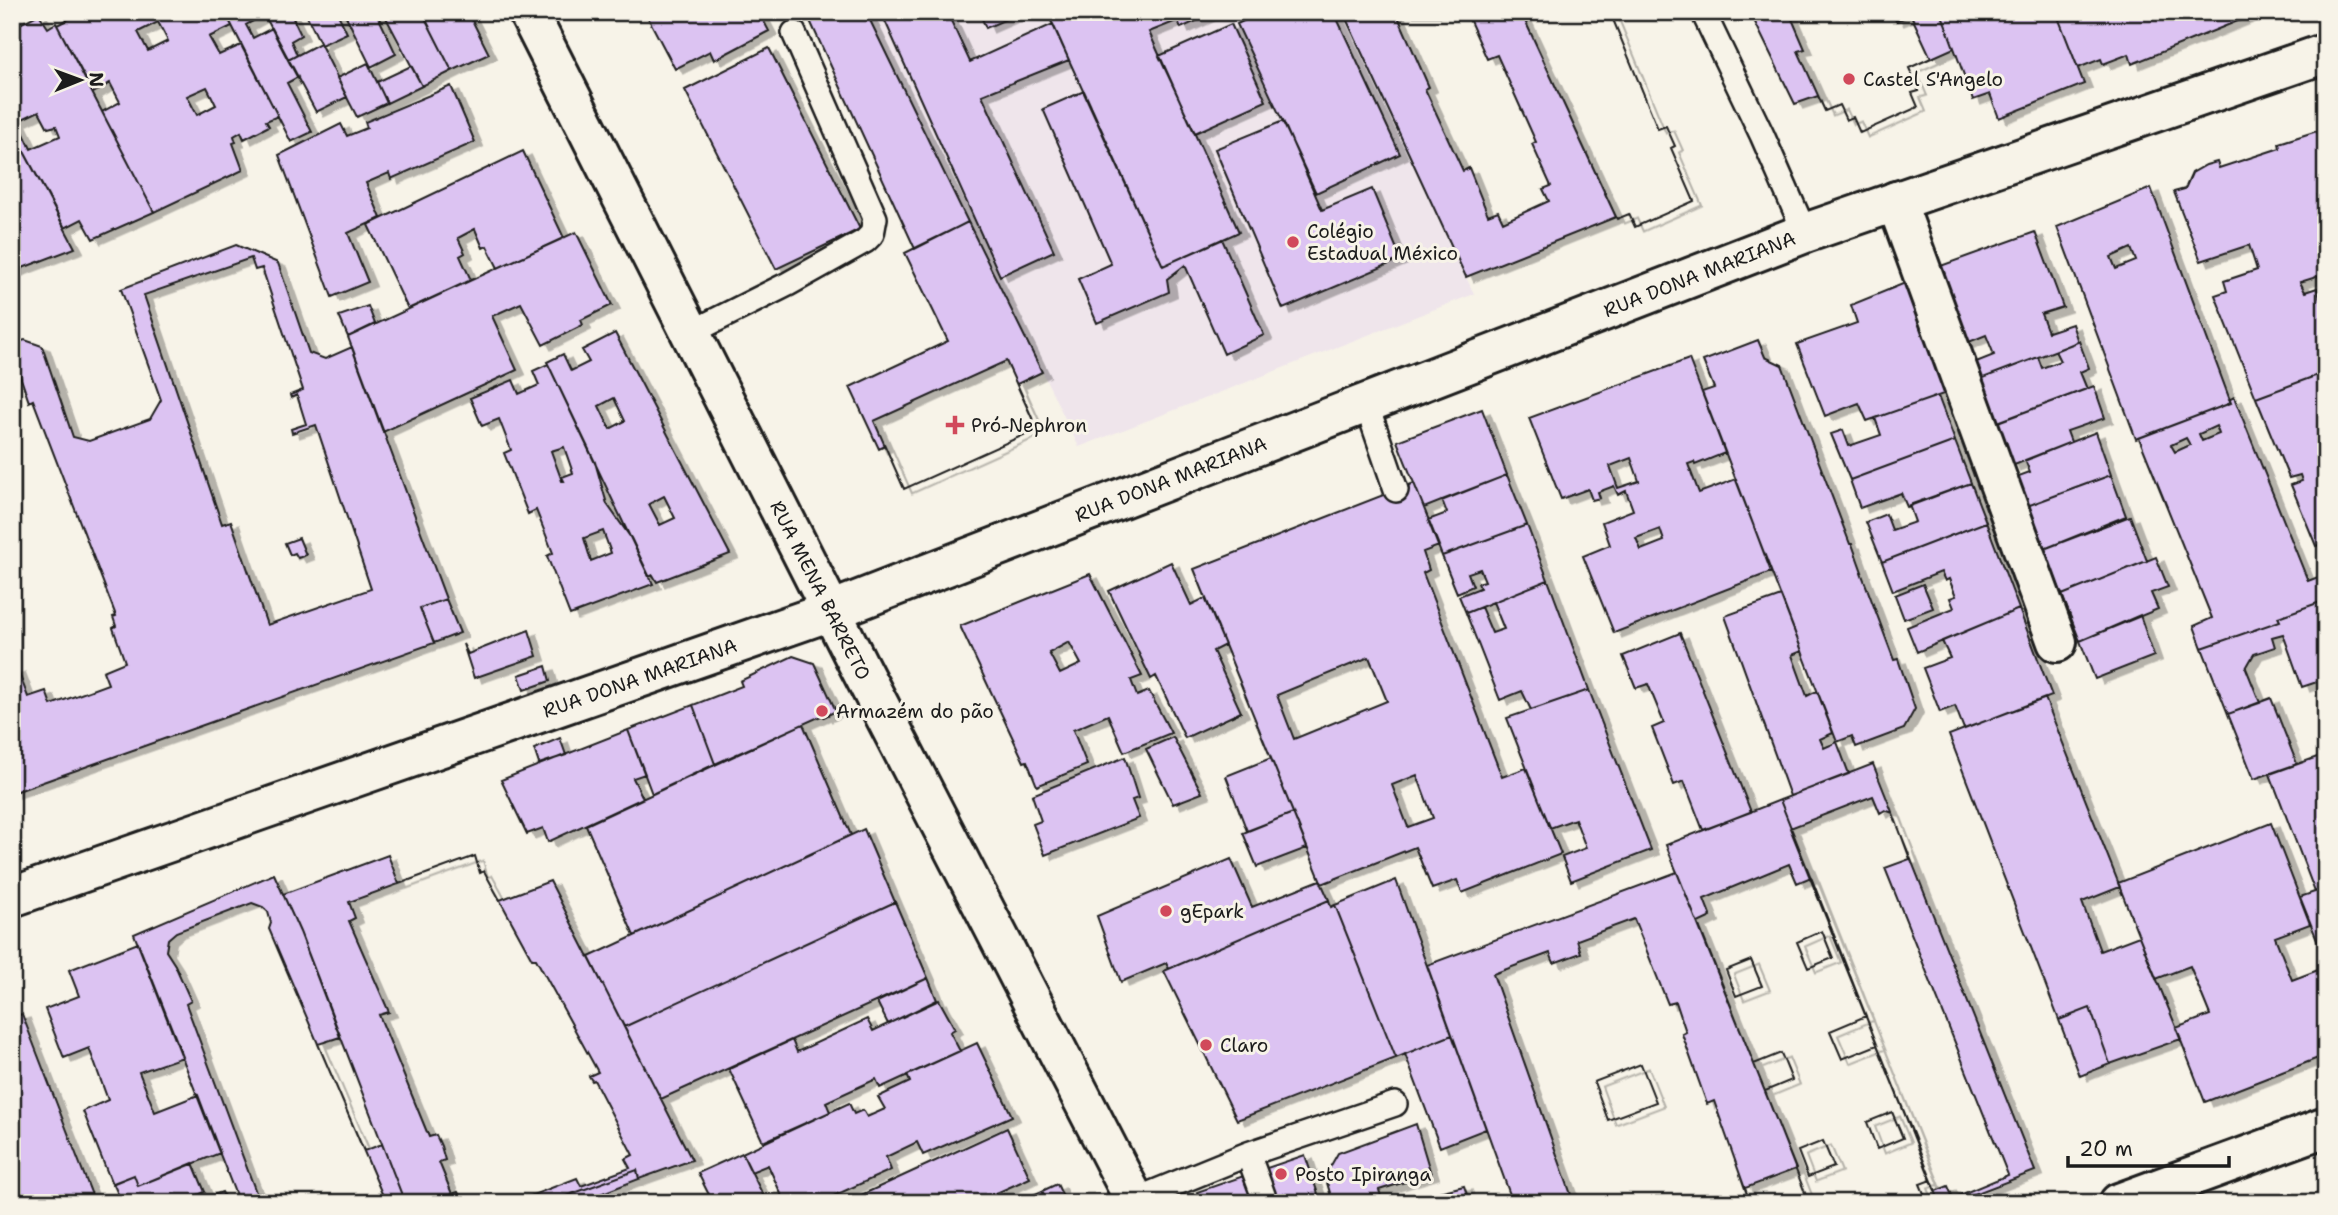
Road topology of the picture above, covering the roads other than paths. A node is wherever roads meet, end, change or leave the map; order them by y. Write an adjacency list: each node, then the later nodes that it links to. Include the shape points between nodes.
1 (528, 12): 7 (street, RUA MENA BARRETO)
2 (1703, 12): 6 (lane)
3 (794, 33): 7 (lane, via 876,218 872,234 788,284)
4 (2326, 53): 5 (street, RUA DONA MARIANA)
5 (1896, 201): 6 (street, RUA DONA MARIANA); 11 (street)
6 (1805, 233): 8 (street, RUA DONA MARIANA)
7 (690, 333): 10 (street, RUA MENA BARRETO)
8 (1366, 403): 9 (lane); 10 (street, RUA DONA MARIANA)
9 (1396, 490)
10 (831, 611): 12 (street, RUA DONA MARIANA); 16 (street, RUA MENA BARRETO)
11 (2057, 642)
12 (12, 897)
13 (1395, 1104): 15 (lane)
14 (2326, 1127): 18 (street)
15 (1248, 1154): 16 (lane); 17 (lane)
16 (1135, 1201)
17 (1266, 1203)
18 (2119, 1203)

